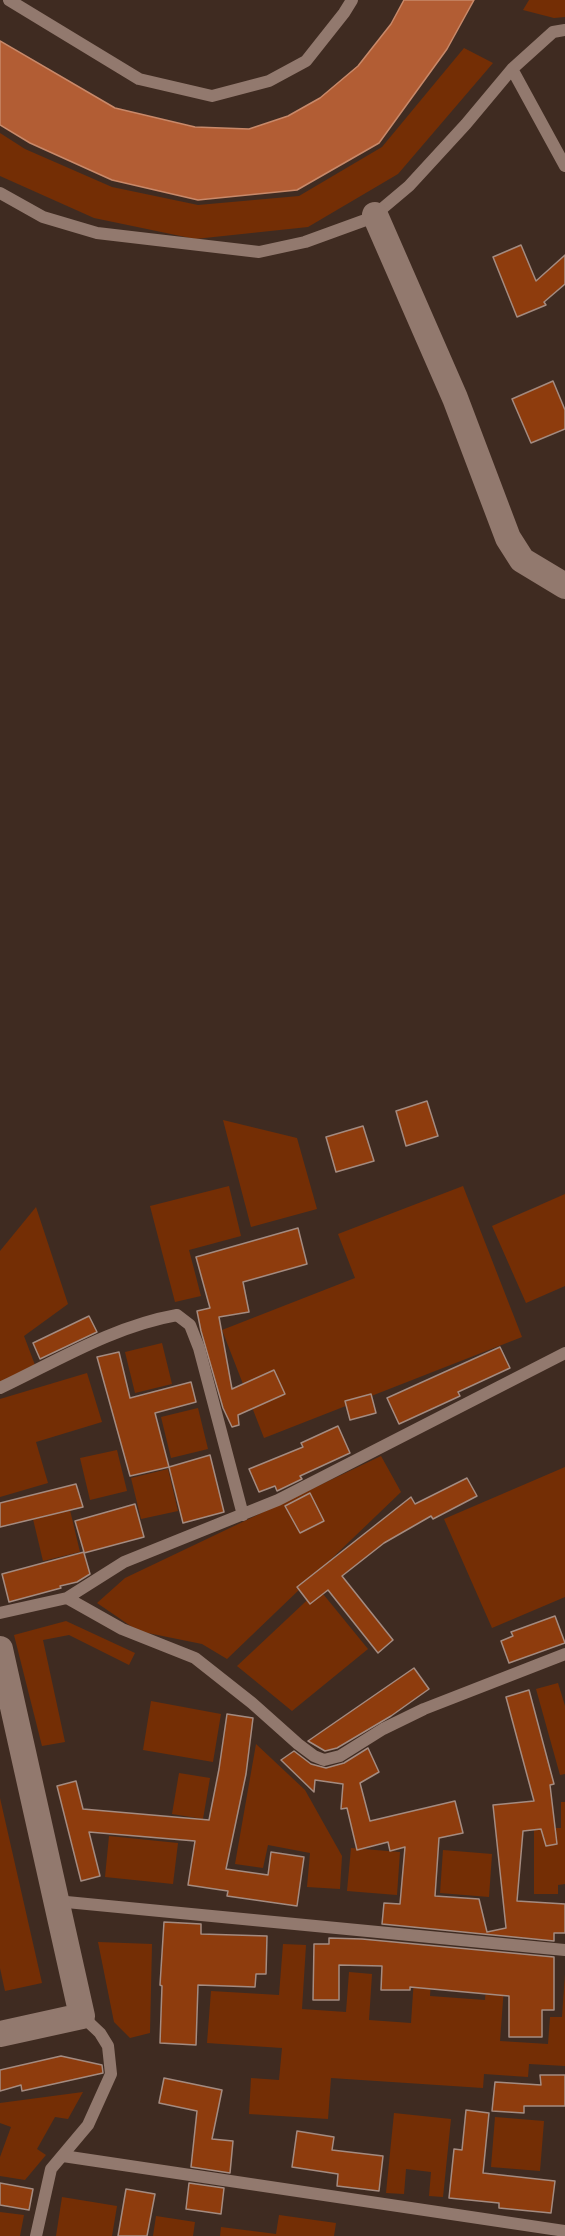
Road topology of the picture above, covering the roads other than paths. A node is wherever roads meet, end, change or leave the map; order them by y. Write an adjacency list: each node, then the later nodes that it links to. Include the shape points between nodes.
1 (9, 0): 2 (lane, via 139,79 212,96 269,81 306,61)
2 (352, 0)
3 (565, 30): 4 (lane, via 553,32)
4 (512, 69): 5 (lane); 7 (lane, via 408,186)
5 (565, 166)
6 (0, 193): 7 (lane, via 43,218 97,233 259,252 304,242)
7 (375, 215): 8 (street, via 455,398 508,538 522,560)
8 (565, 586)
9 (565, 1353): 11 (lane)
10 (0, 1388): 11 (lane, via 123,1330 177,1315 190,1325 199,1348)
11 (243, 1515): 12 (lane, via 124,1562)
12 (67, 1598): 13 (lane); 15 (lane, via 122,1629 195,1658 298,1744 324,1760 340,1756 424,1709)
13 (0, 1613)
14 (0, 1649): 16 (street)
15 (565, 1654)
16 (56, 1901): 17 (lane); 18 (street)
17 (565, 1950)
18 (82, 2016): 19 (street); 20 (lane, via 108,2046 111,2074 88,2125)
19 (0, 2034)
20 (63, 2156): 21 (lane); 22 (lane, via 51,2169)
21 (565, 2231)
22 (36, 2236)

